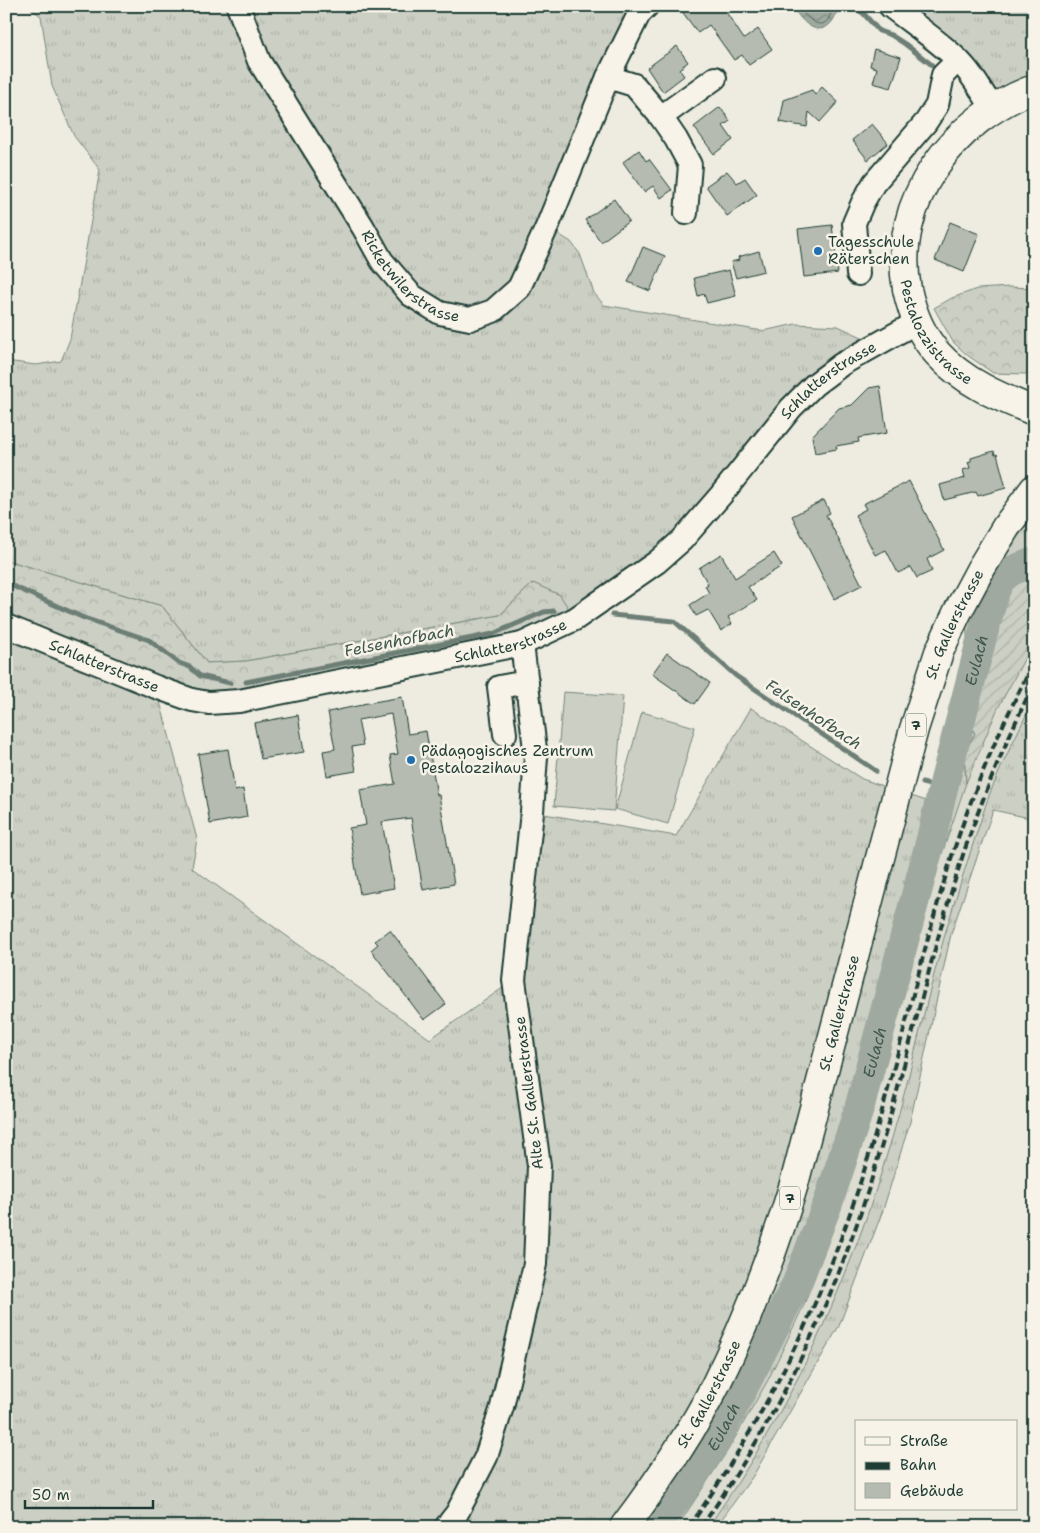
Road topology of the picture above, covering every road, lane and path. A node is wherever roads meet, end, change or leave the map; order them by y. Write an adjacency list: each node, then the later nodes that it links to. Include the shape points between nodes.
1 (238, 6): 5 (street, Ricketwilerstrasse, via 258,61 382,261 412,295 440,314 470,319 493,312 519,288)
2 (647, 6): 5 (street, Ricketwilerstrasse, via 639,14)
3 (890, 6): 4 (street)
4 (958, 60): 8 (street); 11 (street, via 943,74 937,105 926,122 862,202 854,223)
5 (608, 77): 9 (street, via 634,85)
6 (715, 78): 9 (street)
7 (1034, 89): 8 (main road, Pestalozzistrasse)
8 (993, 109): 12 (main road, Pestalozzistrasse, via 959,137 938,162 912,209 904,246 904,276)
9 (661, 117): 10 (street, via 690,165)
10 (686, 213)
11 (858, 274)
12 (917, 322): 13 (main road, Pestalozzistrasse, via 937,353 951,367 991,392); 16 (street, Schlatterstrasse, via 842,364 814,385 791,408 682,540 657,562 575,619)
13 (1034, 411)
14 (1034, 489): 20 (main road, St. Gallerstrasse / 7, via 980,570 957,613 931,675 794,1184 759,1287 714,1388 665,1470)
15 (6, 626): 16 (street, Schlatterstrasse, via 156,687 209,703 239,702)
16 (522, 644): 17 (street, Alte St. Gallerstrasse)
17 (527, 682): 18 (street, via 499,687); 19 (street, Alte St. Gallerstrasse, via 536,757 514,980 539,1166 535,1264 502,1407 486,1457 457,1513)
18 (505, 734)
19 (446, 1527)
20 (624, 1527)

